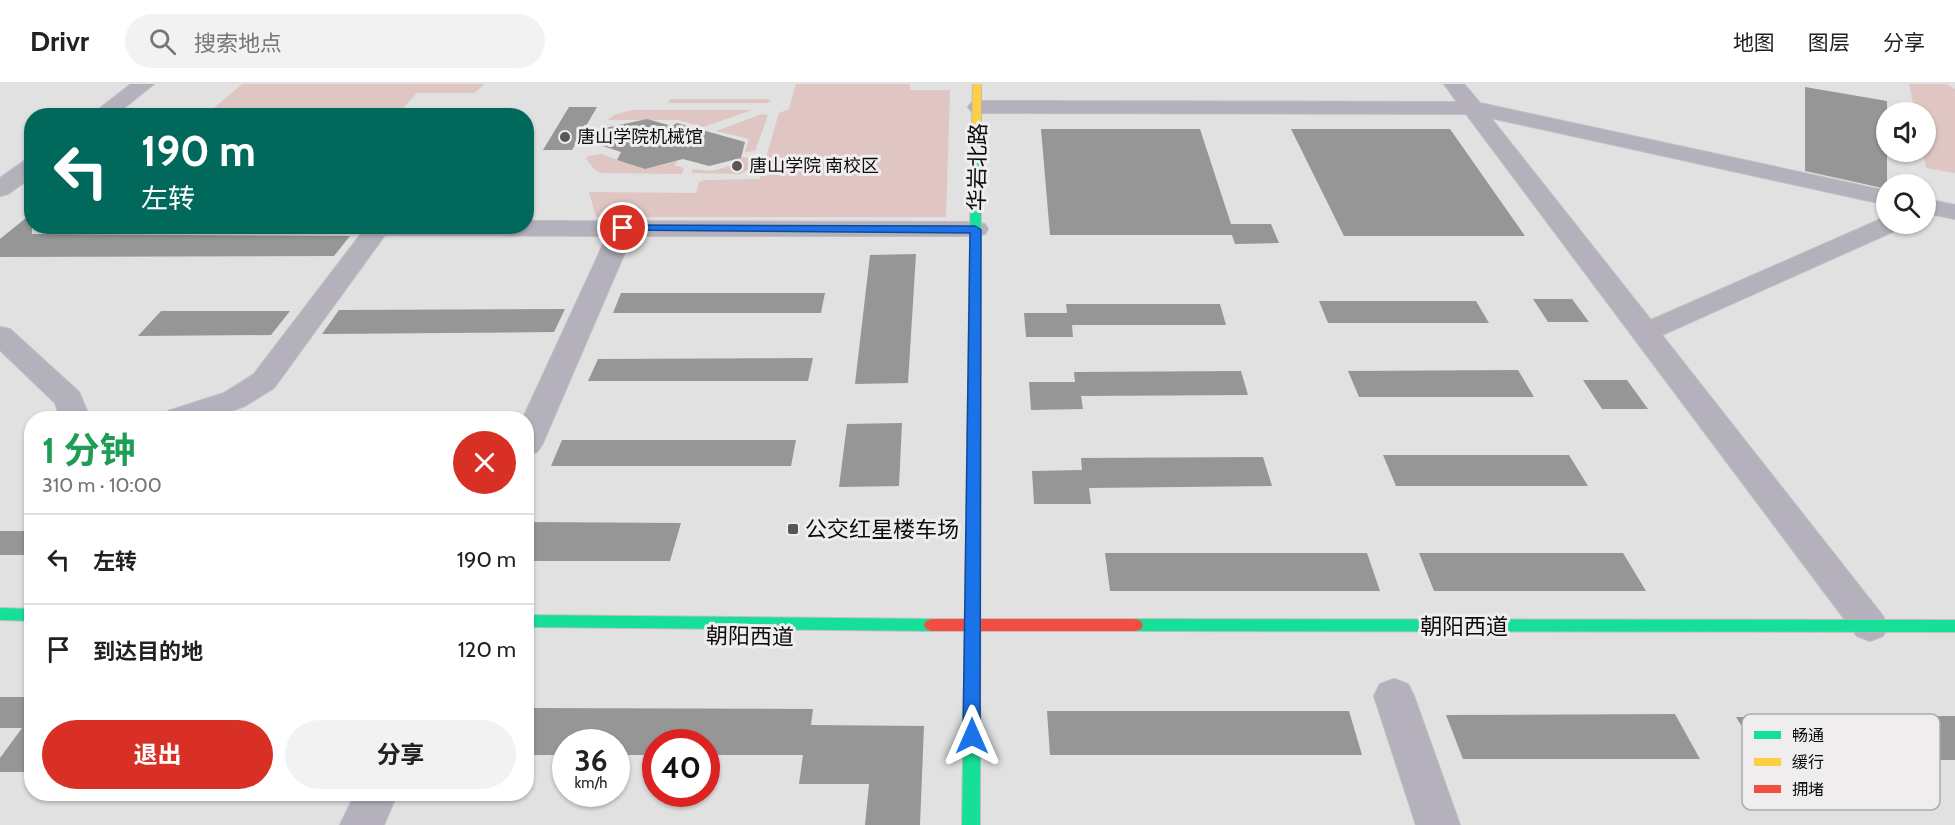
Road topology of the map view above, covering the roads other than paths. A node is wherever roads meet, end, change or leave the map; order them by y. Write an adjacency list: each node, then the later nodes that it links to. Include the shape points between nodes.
1 (144, 84): 5 (street)
2 (977, 84): 4 (main road, 华岩北路)
3 (1454, 84): 6 (street)
4 (978, 107): 6 (street); 14 (main road, 华岩北路)
5 (111, 108)
6 (1472, 108): 9 (street); 17 (street)
7 (24, 172): 8 (street)
8 (0, 189)
9 (1876, 196)
10 (1936, 208): 11 (street)
11 (1955, 212)
12 (534, 228): 13 (street)
13 (623, 228): 14 (street); 21 (street)
14 (975, 230): 26 (main road, 华岩北路)
15 (1876, 230): 17 (street)
16 (374, 234): 20 (street, via 264,381 235,400)
17 (1646, 333): 27 (street)
18 (0, 335): 19 (street, via 68,399)
19 (72, 411)
20 (200, 411)
21 (534, 427)
22 (0, 614): 23 (main road)
23 (24, 615)
24 (534, 621): 25 (main road, 朝阳西道)
25 (715, 622): 26 (main road, 朝阳西道); 32 (main road)
26 (973, 625): 27 (main road, 朝阳西道); 32 (main road, 朝阳西道, via 924,638); 36 (main road, 华岩北路)
27 (1870, 626): 28 (main road, 朝阳西道)
28 (1955, 626)
29 (0, 628): 30 (main road)
30 (24, 628)
31 (534, 635): 32 (main road, 朝阳西道)
32 (702, 635)
33 (1394, 696): 37 (street)
34 (373, 801): 35 (street)
35 (362, 825)
36 (971, 825)
37 (1438, 825)

